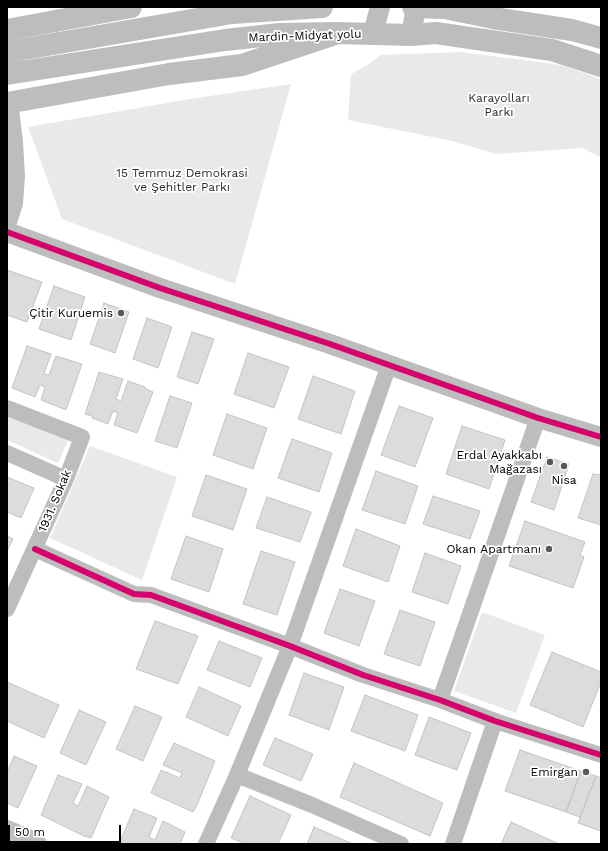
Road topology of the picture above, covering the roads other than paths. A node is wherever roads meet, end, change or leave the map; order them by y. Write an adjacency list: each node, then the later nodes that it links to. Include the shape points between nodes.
1 (131, 7): 7 (main road)
2 (322, 7): 12 (main road, via 232,14)
3 (380, 7): 9 (street)
4 (415, 7): 6 (main road, via 446,8); 10 (street)
5 (468, 7): 6 (street)
6 (493, 18): 11 (main road, via 572,30)
7 (7, 30)
8 (337, 33): 9 (main road, Mardin-Midyat yolu); 14 (main road, Mardin-Midyat yolu, via 280,34 225,40); 15 (main road, via 242,65 169,74)
9 (373, 33): 10 (main road, Mardin-Midyat yolu)
10 (412, 35): 13 (main road, Mardin-Midyat yolu, via 436,33 552,50)
11 (601, 38)
12 (7, 52)
13 (601, 66)
14 (7, 74)
15 (8, 103): 16 (street, via 15,176 13,203)
16 (7, 222)
17 (7, 232): 18 (street, via 160,288)
18 (389, 365): 20 (street); 26 (street)
19 (7, 408): 23 (street, 1931. Sokak, via 82,437)
20 (538, 418): 21 (street); 27 (street)
21 (601, 437)
22 (7, 453): 23 (street)
23 (66, 478): 24 (street, 1931. Sokak)
24 (34, 550): 25 (street, 1931. Sokak); 26 (street, via 134,594 151,595)
25 (7, 609)
26 (290, 646): 27 (street, via 363,675); 30 (street)
27 (440, 700): 28 (street)
28 (495, 721): 29 (street); 35 (street)
29 (601, 755)
30 (237, 775): 33 (street); 34 (street)
31 (7, 831): 32 (main road)
32 (36, 844)
33 (206, 844)
34 (401, 844)
35 (453, 844)

